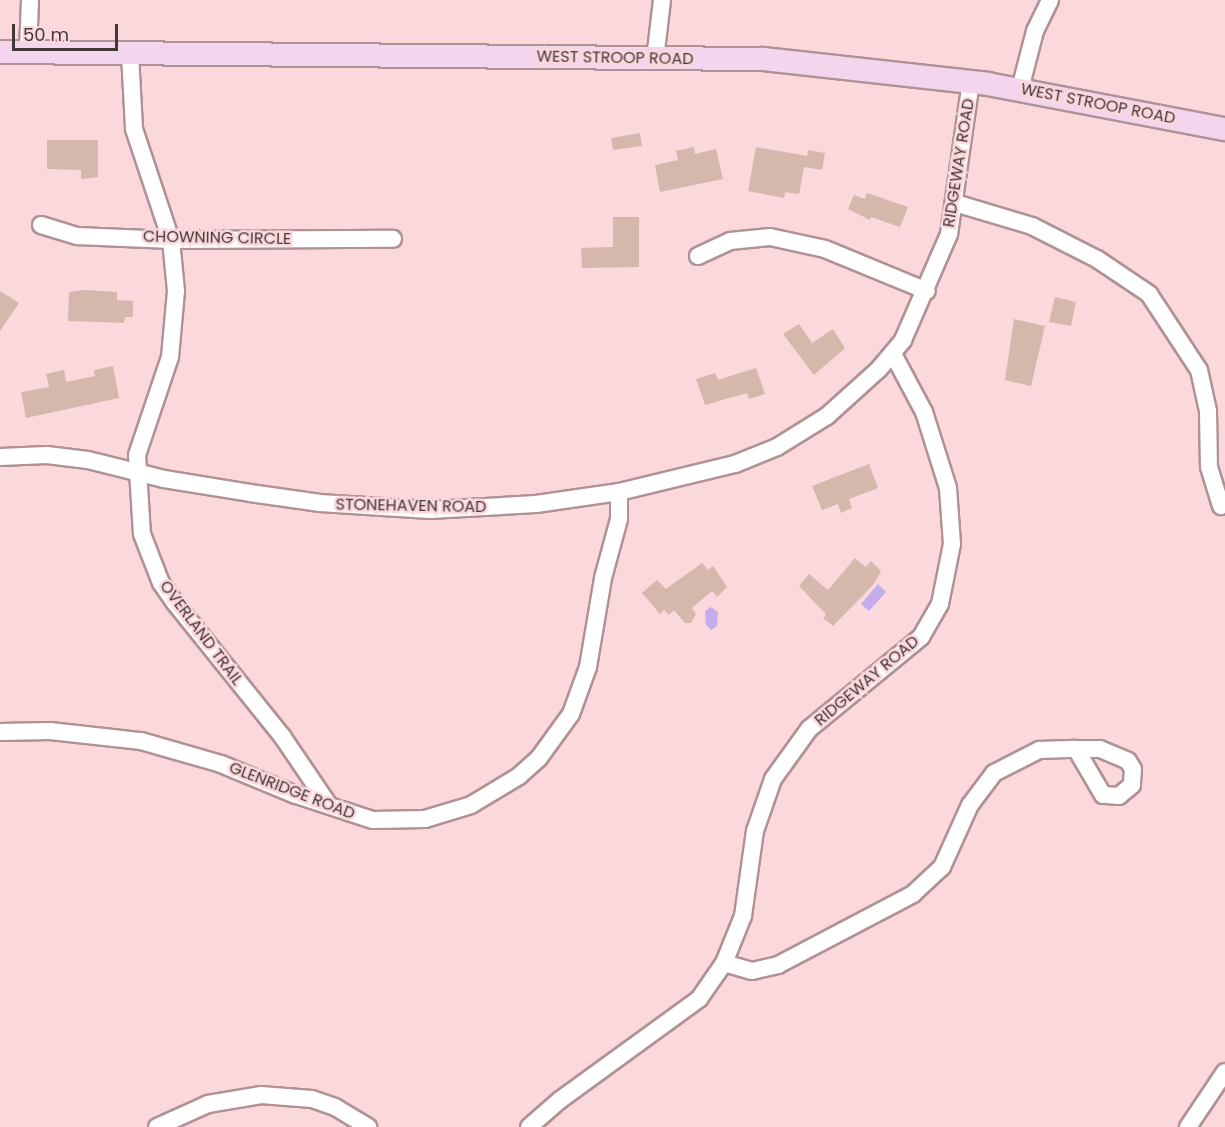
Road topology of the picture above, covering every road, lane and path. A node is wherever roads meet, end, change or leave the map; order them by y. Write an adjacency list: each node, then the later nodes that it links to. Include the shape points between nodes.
1 (30, 0): 5 (street)
2 (662, 0): 7 (street)
3 (1050, 0): 9 (street, via 1035,31)
4 (0, 52): 5 (main road, WEST STROOP ROAD)
5 (28, 52): 6 (main road, WEST STROOP ROAD)
6 (130, 54): 7 (main road, WEST STROOP ROAD); 14 (street, OVERLAND TRAIL, via 134,129)
7 (655, 59): 8 (main road, WEST STROOP ROAD, via 762,59)
8 (971, 81): 9 (main road, WEST STROOP ROAD); 11 (street, RIDGEWAY ROAD)
9 (1020, 89): 10 (main road, WEST STROOP ROAD)
10 (1225, 129)
11 (955, 203): 16 (street, RIDGEWAY ROAD, via 949,234); 21 (street, via 1032,226 1097,259 1149,294 1199,370 1208,411 1209,467)
12 (41, 225): 14 (street, CHOWNING CIRCLE, via 76,236)
13 (393, 239): 14 (street, CHOWNING CIRCLE)
14 (171, 240): 19 (street, OVERLAND TRAIL, via 175,327 162,389 137,455)
15 (698, 256): 16 (street, via 730,241 770,237 825,249)
16 (927, 291): 17 (street, RIDGEWAY ROAD)
17 (893, 354): 20 (street, STONEHAVEN ROAD, via 827,416 777,447 705,473); 25 (street, RIDGEWAY ROAD, via 924,412 948,488 952,544 942,594 921,637 809,729 772,779 756,831 743,916)
18 (0, 457): 19 (street, STONEHAVEN ROAD, via 47,455)
19 (138, 471): 20 (street, STONEHAVEN ROAD, via 250,493 367,507 480,509); 24 (street, OVERLAND TRAIL, via 142,534 161,582 282,736)
20 (619, 492): 24 (street, GLENRIDGE ROAD, via 619,519 581,691 561,729 539,758 495,792 446,815 373,820)
21 (1221, 506)
22 (0, 732): 24 (street, GLENRIDGE ROAD, via 50,731 141,741 221,764)
23 (1076, 749): 25 (street, via 1039,750 994,773 970,805 942,867 913,894 778,965 752,971)
24 (328, 804)
25 (724, 963): 30 (street, RIDGEWAY ROAD, via 686,1012 560,1100)
26 (1225, 1072): 27 (street)
27 (1194, 1125)
28 (157, 1127): 29 (street, via 208,1104 261,1095 312,1099 335,1107)
29 (368, 1127)
30 (529, 1127)

